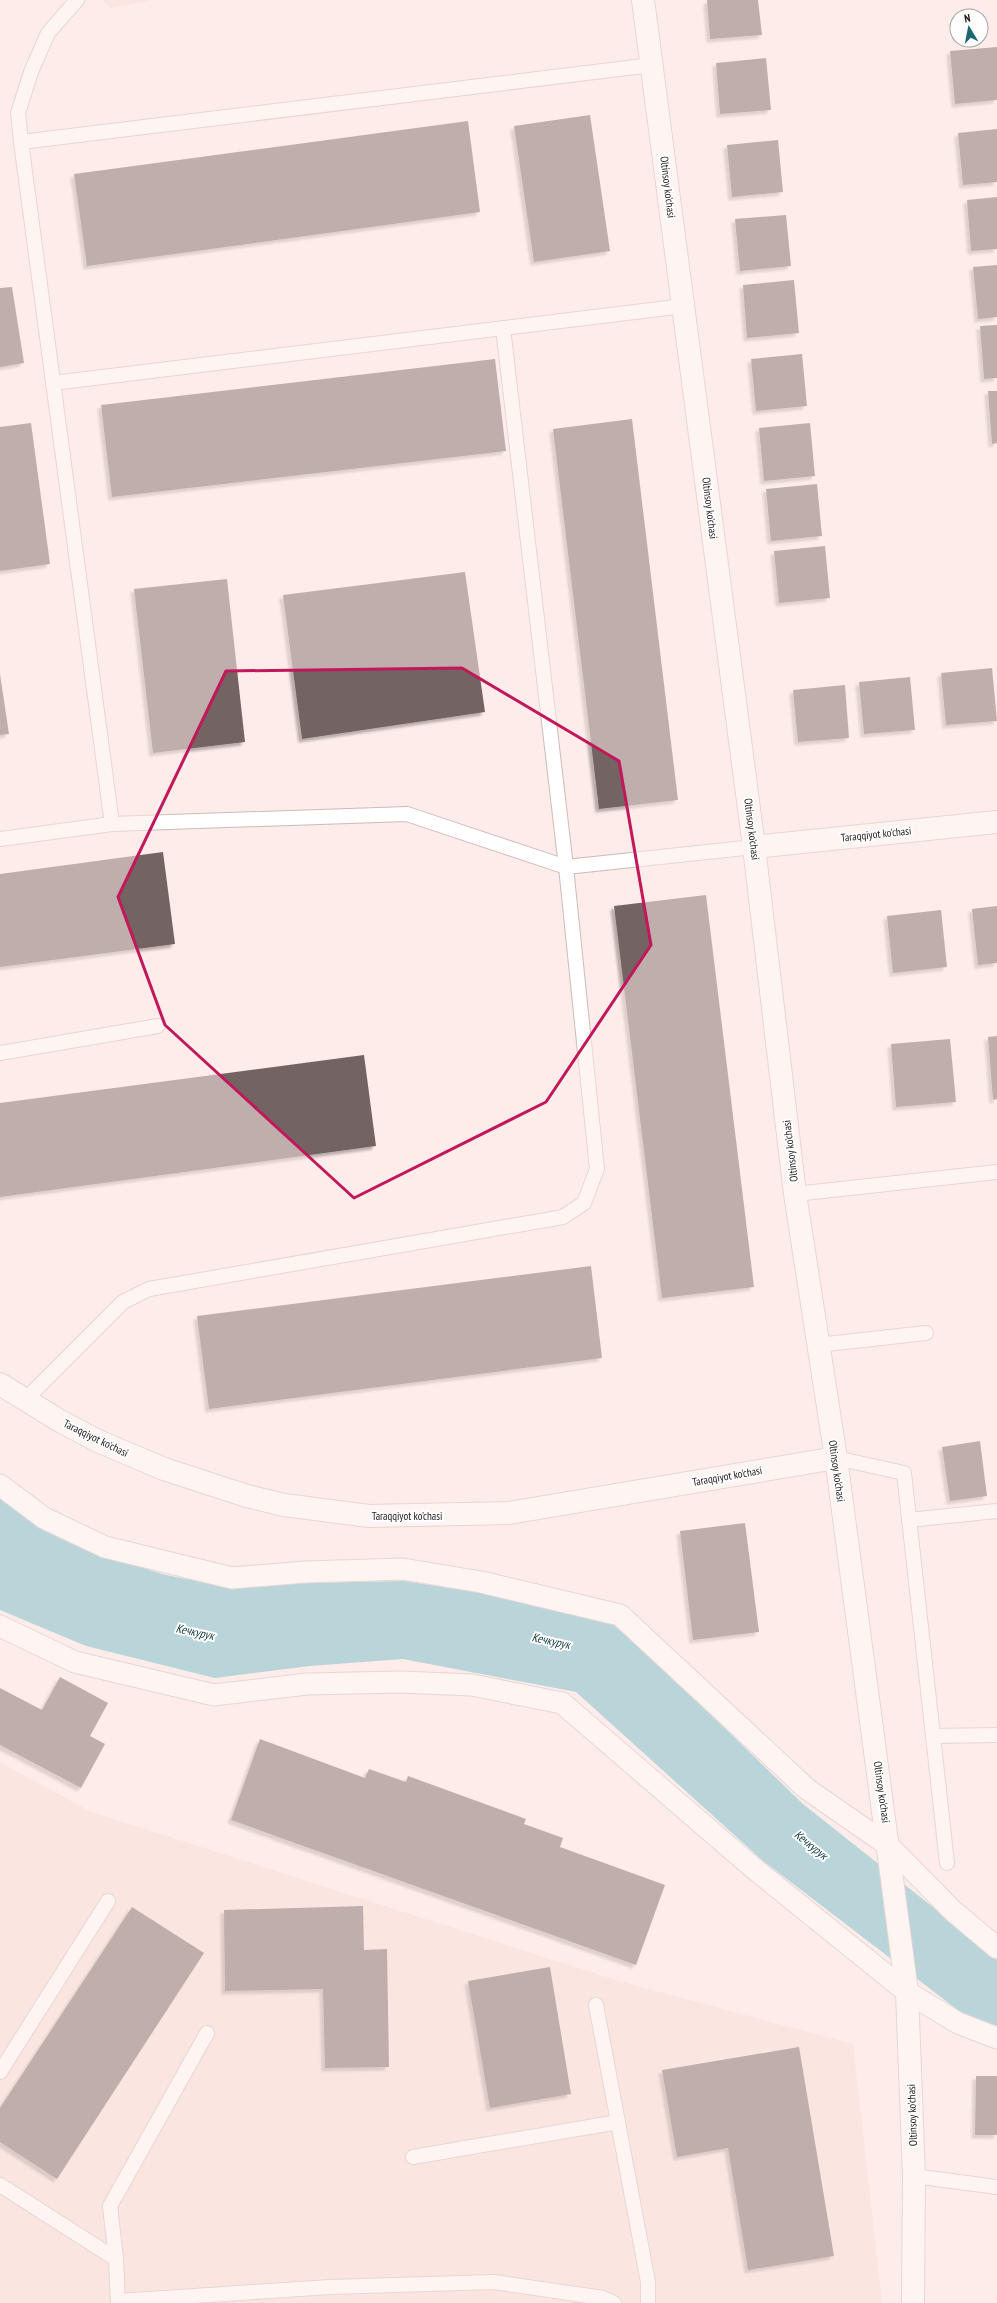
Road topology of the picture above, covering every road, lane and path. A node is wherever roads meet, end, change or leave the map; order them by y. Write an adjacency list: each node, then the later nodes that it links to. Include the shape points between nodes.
1 (77, 0): 4 (lane, via 48,33 31,72 18,113)
2 (643, 0): 3 (street, Oltinsoy ko'chasi)
3 (652, 65): 4 (lane); 5 (street, Oltinsoy ko'chasi)
4 (20, 142): 7 (lane)
5 (684, 306): 6 (lane); 11 (street, Oltinsoy ko'chasi)
6 (503, 328): 7 (lane); 12 (lane)
7 (53, 384): 9 (lane)
8 (997, 822): 11 (street, Taraqqiyot ko'chasi)
9 (112, 824): 10 (lane); 12 (lane, via 407,814)
10 (0, 839)
11 (754, 846): 12 (lane); 16 (street, Oltinsoy ko'chasi)
12 (566, 867): 20 (lane, via 597,1169 584,1203 563,1217 149,1289 123,1302)
13 (158, 1026): 14 (lane)
14 (0, 1053)
15 (997, 1172): 16 (lane)
16 (795, 1194): 18 (street, Oltinsoy ko'chasi)
17 (926, 1333): 18 (lane)
18 (818, 1345): 21 (street, Oltinsoy ko'chasi)
19 (0, 1384): 20 (street, Taraqqiyot ko'chasi)
20 (25, 1400): 21 (street, Taraqqiyot ko'chasi, via 98,1441 204,1484 284,1505 369,1516 509,1514)
21 (836, 1458): 24 (lane, via 904,1473); 28 (street, Oltinsoy ko'chasi)
22 (0, 1485): 28 (street, via 44,1518 105,1547 232,1578 305,1572 403,1569 481,1582 620,1615 807,1789)
23 (997, 1512): 24 (lane)
24 (909, 1520): 27 (lane)
25 (0, 1626): 32 (street, via 75,1662 214,1695 307,1684 401,1682 472,1685 562,1703 751,1866)
26 (997, 1735): 27 (lane)
27 (933, 1736): 29 (lane)
28 (889, 1846): 31 (street, via 953,1911); 32 (street, Oltinsoy ko'chasi)
29 (947, 1863)
30 (108, 1901): 36 (lane)
31 (997, 1948)
32 (908, 1992): 35 (street, via 958,2023); 39 (street, Oltinsoy ko'chasi)
33 (596, 2005): 37 (lane)
34 (207, 2033): 42 (lane, via 110,2206)
35 (997, 2038)
36 (0, 2072)
37 (618, 2122): 38 (lane); 45 (lane, via 648,2282)
38 (413, 2157)
39 (914, 2176): 41 (lane); 46 (street, Oltinsoy ko'chasi)
40 (0, 2185): 42 (lane)
41 (997, 2187)
42 (116, 2259): 43 (lane)
43 (118, 2302): 44 (lane, via 330,2287 494,2282 603,2298)
44 (614, 2303)
45 (648, 2303)
46 (913, 2303)

